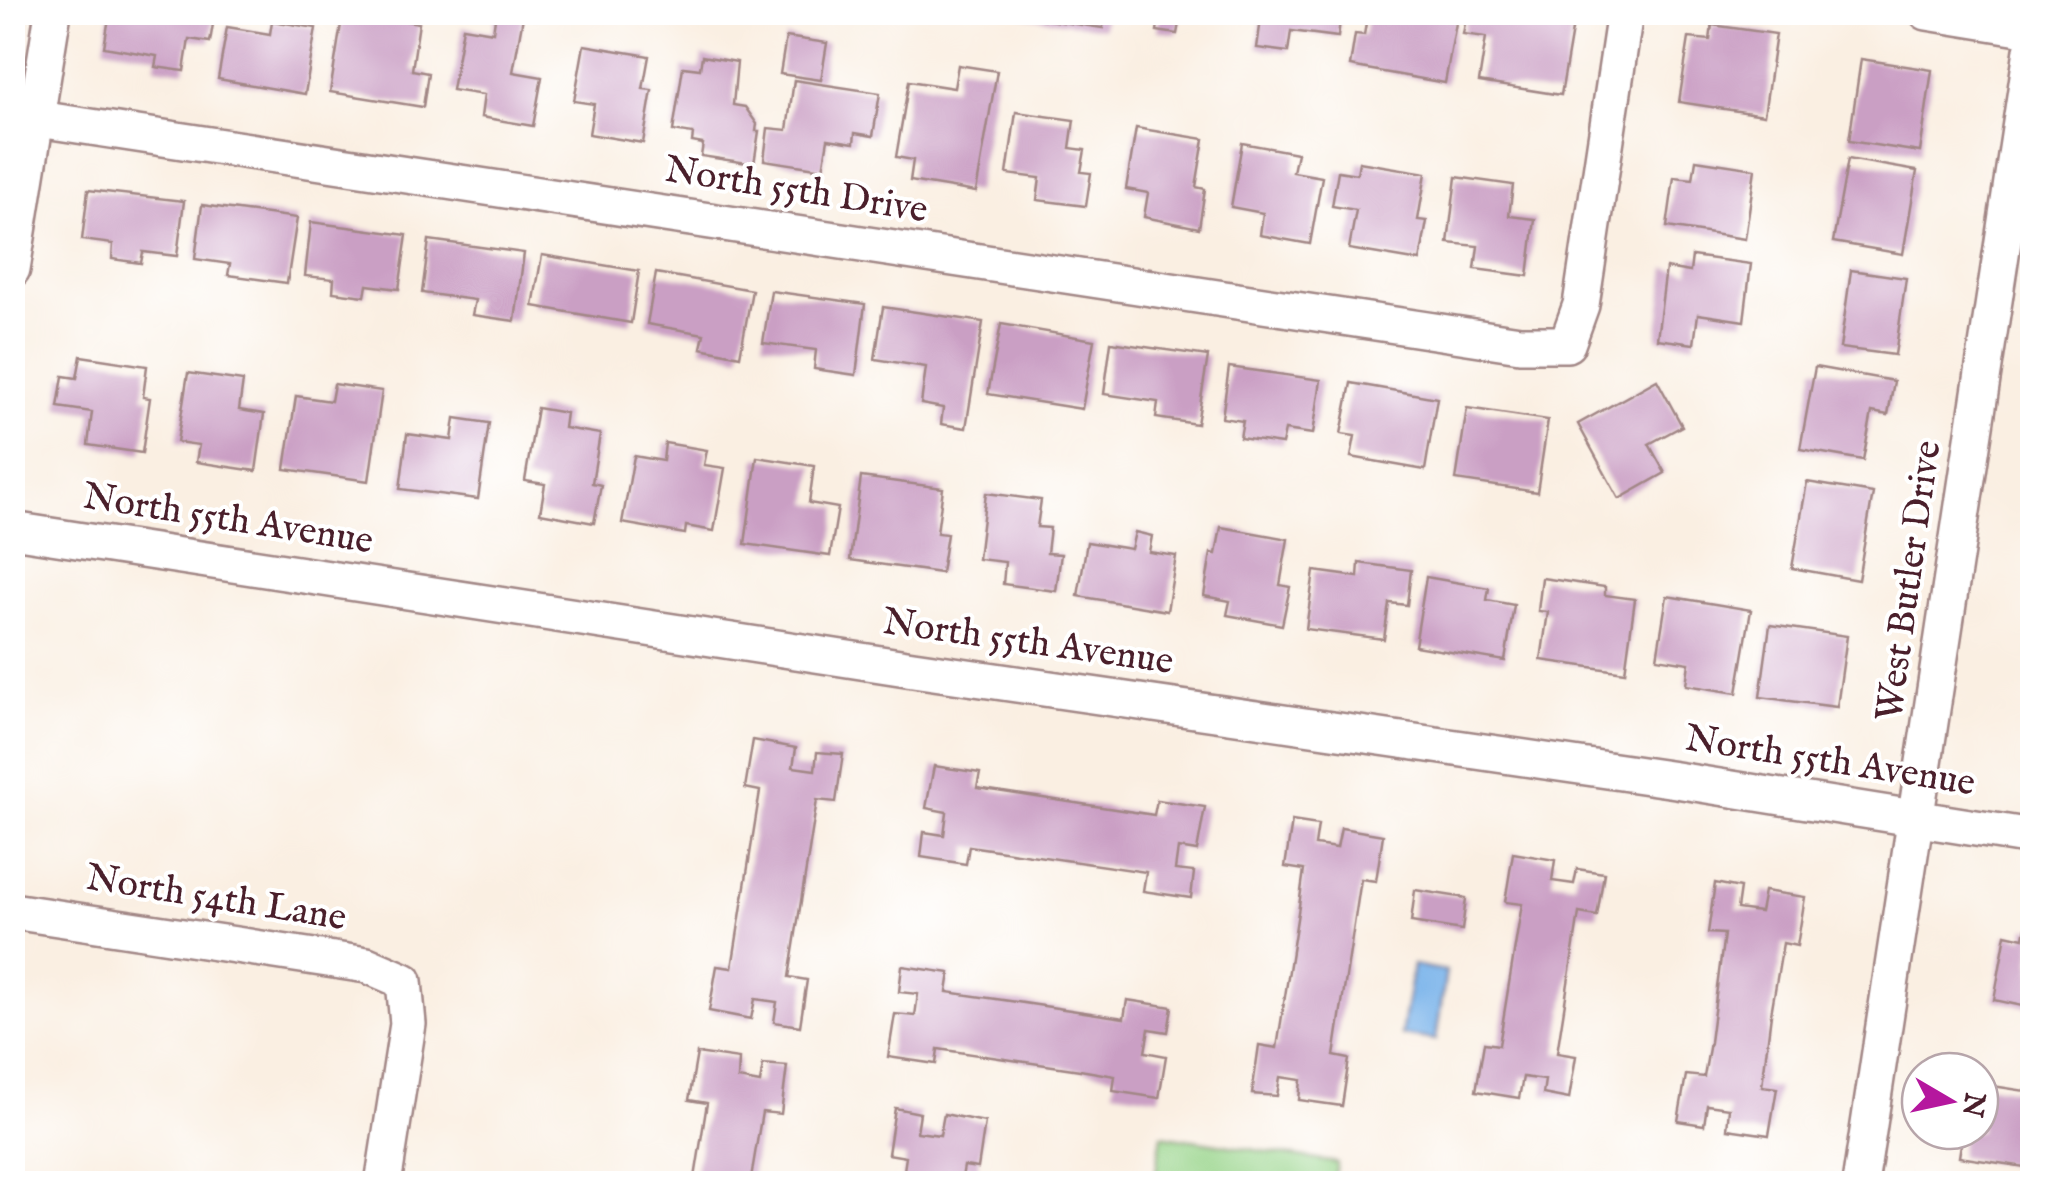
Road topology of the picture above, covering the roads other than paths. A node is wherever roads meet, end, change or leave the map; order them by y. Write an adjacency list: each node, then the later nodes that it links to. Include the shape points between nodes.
1 (53, 12): 6 (street)
2 (1625, 12): 6 (street, North 55th Drive, via 1581,305 1567,344 1520,344)
3 (1926, 12): 4 (street)
4 (2032, 29)
5 (2032, 50): 9 (street, West Butler Drive)
6 (24, 116): 7 (street)
7 (12, 269)
8 (12, 530): 9 (street, North 55th Avenue)
9 (1917, 820): 10 (street, North 55th Avenue); 13 (street, West Butler Drive)
10 (2032, 837)
11 (12, 911): 12 (street, North 54th Lane, via 367,965 404,981 408,1024)
12 (383, 1184)
13 (1860, 1184)

